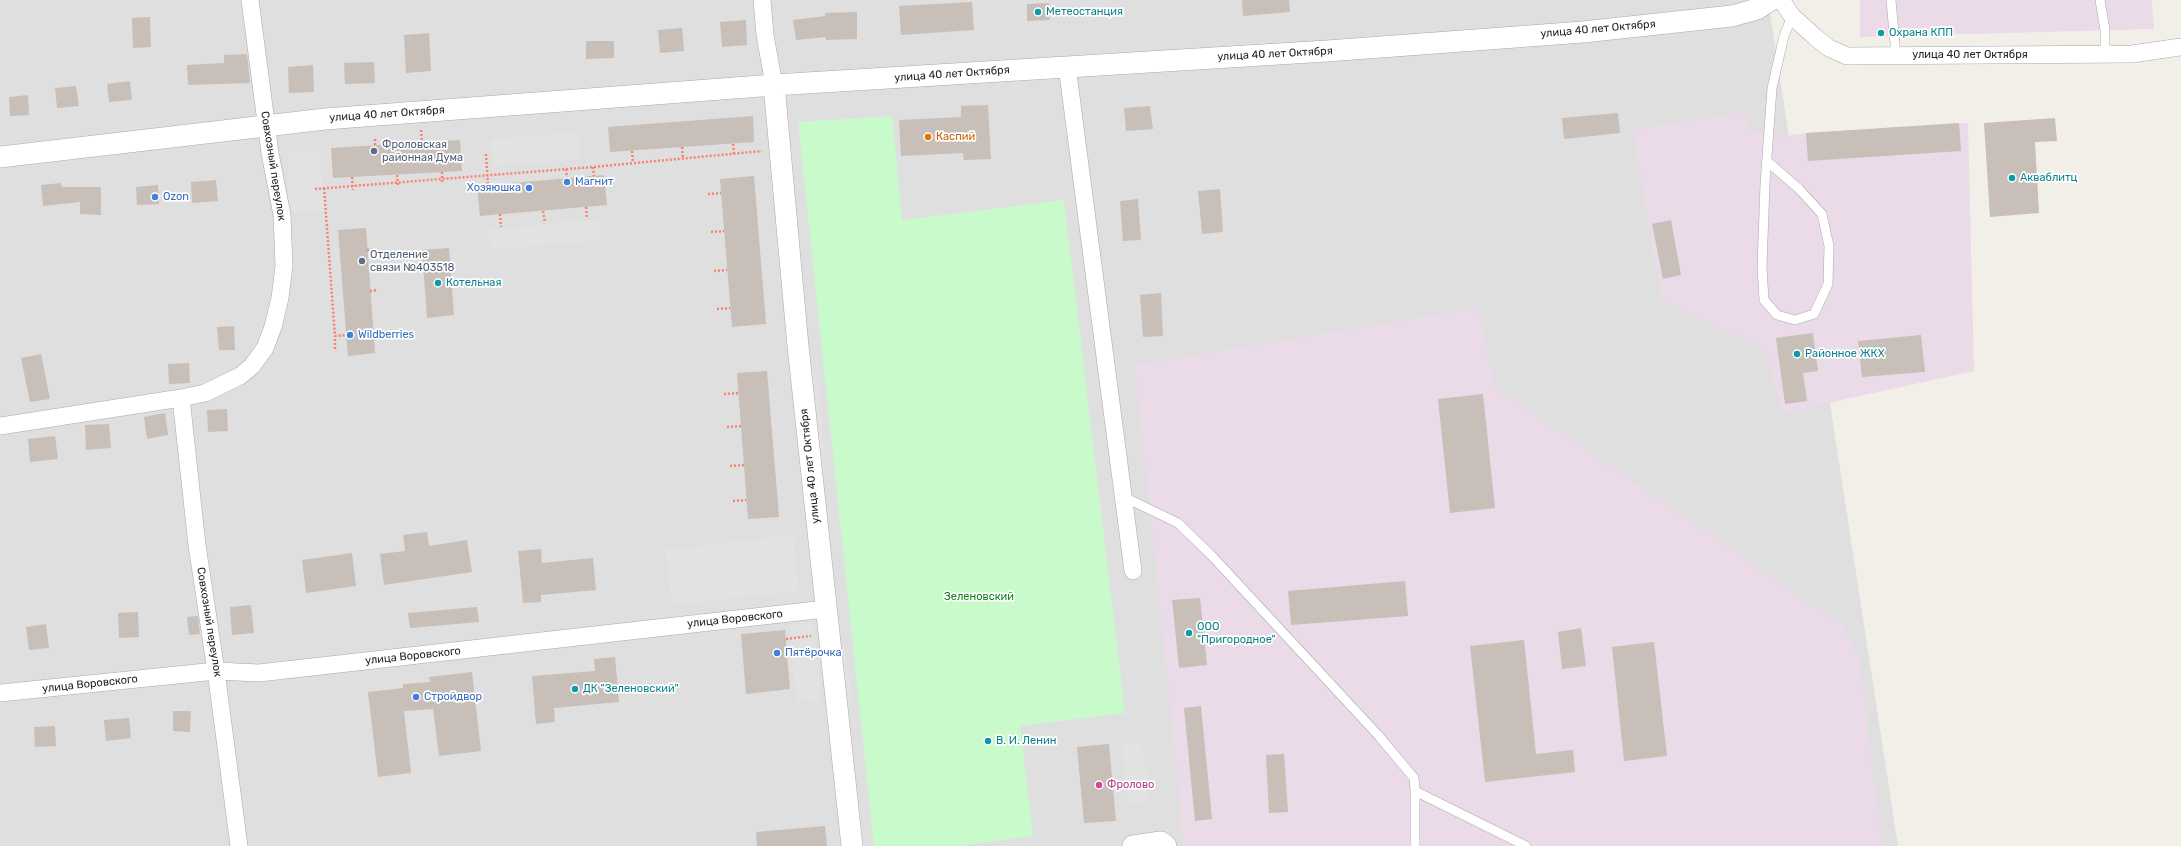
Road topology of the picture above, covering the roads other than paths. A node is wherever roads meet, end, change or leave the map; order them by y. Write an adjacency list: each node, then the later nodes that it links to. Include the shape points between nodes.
1 (250, 0): 13 (street, Совхозный переулок)
2 (762, 0): 12 (street)
3 (1771, 0): 11 (street, улица 40 лет Октября, via 1757,9 1732,16 1583,32 1327,51)
4 (1781, 0): 7 (street, улица 40 лет Октября)
5 (1891, 0): 10 (lane)
6 (2100, 0): 9 (lane, via 2105,30)
7 (1792, 16): 10 (street, улица 40 лет Октября, via 1829,48 1847,56); 15 (lane, via 1784,36 1772,88)
8 (2181, 47): 9 (street, улица 40 лет Октября, via 2132,54)
9 (2105, 54): 10 (street, улица 40 лет Октября)
10 (1896, 55)
11 (1067, 66): 12 (street, улица 40 лет Октября); 18 (street)
12 (774, 85): 13 (street, улица 40 лет Октября); 20 (street, улица 40 лет Октября)
13 (267, 125): 14 (street, улица 40 лет Октября); 16 (street, Совхозный переулок, via 282,215 284,266 273,327 265,348 252,366 240,376 205,393)
14 (0, 157)
15 (1767, 161): 15 (lane, via 1799,189 1822,214 1829,246 1828,284 1814,314 1795,320 1777,315 1764,300 1762,267)
16 (181, 398): 17 (street, Совхозный переулок); 21 (street, Совхозный переулок, via 197,545)
17 (0, 426)
18 (1124, 497): 19 (street); 23 (lane, via 1178,523 1212,556 1378,735 1414,778)
19 (1133, 571)
20 (825, 609): 21 (street, улица Воровского, via 259,673); 26 (street, улица 40 лет Октября)
21 (216, 670): 22 (street, улица Воровского); 25 (street, Совхозный переулок)
22 (0, 694)
23 (1415, 791): 28 (lane); 29 (lane)
24 (1164, 844): 27 (street)
25 (239, 846)
26 (852, 846)
27 (1134, 846)
28 (1415, 846)
29 (1526, 846)

